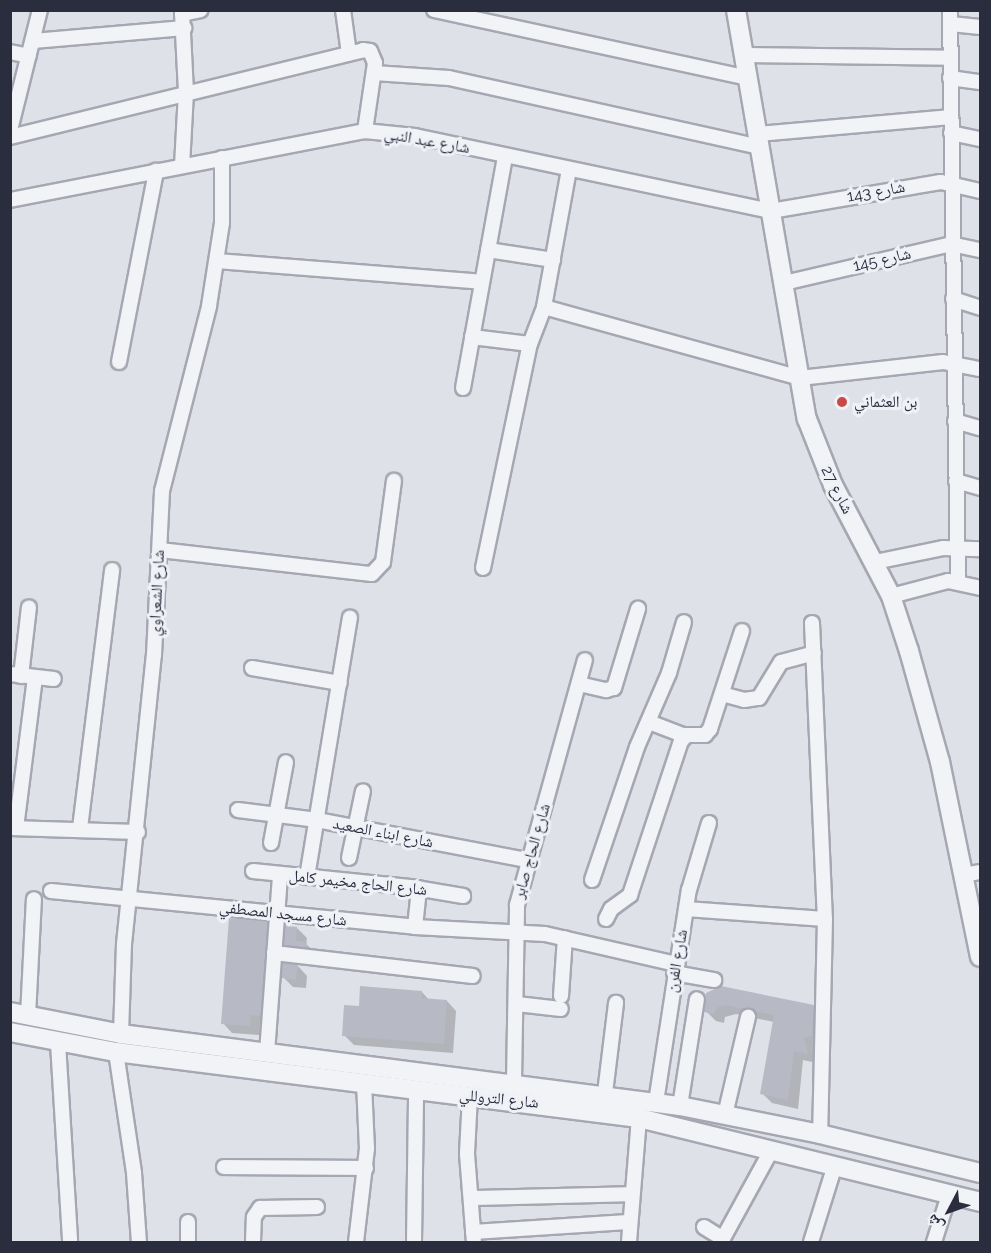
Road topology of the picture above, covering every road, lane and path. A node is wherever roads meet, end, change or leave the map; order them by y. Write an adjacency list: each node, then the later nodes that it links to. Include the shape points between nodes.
1 (201, 10): 8 (street, via 182,14)
2 (344, 10): 11 (street)
3 (434, 10): 16 (street)
4 (36, 11): 9 (street)
5 (734, 11): 12 (street, شارع 27)
6 (950, 17): 7 (street); 14 (street)
7 (981, 27)
8 (184, 28): 9 (street); 19 (street)
9 (33, 41): 13 (street)
10 (10, 52): 13 (street)
11 (350, 54): 15 (street, via 370,51 375,56); 19 (street)
12 (745, 55): 14 (street); 16 (street, شارع 27)
13 (29, 56): 20 (street)
14 (950, 58): 17 (street)
15 (374, 73): 23 (street); 27 (street, via 449,78)
16 (748, 78): 27 (street, شارع 27)
17 (950, 78): 18 (street); 21 (street)
18 (981, 82)
19 (186, 92): 25 (street); 30 (street)
20 (14, 104): 22 (street)
21 (951, 117): 24 (street); 27 (street)
22 (10, 130)
23 (365, 131): 28 (street, شارع عبد النبي, via 415,136); 29 (street, شارع عبد النبي)
24 (951, 133): 26 (street); 33 (street)
25 (10, 137)
26 (981, 139)
27 (759, 140): 36 (street, شارع 27)
28 (505, 156): 31 (street, شارع عبد النبي); 38 (street)
29 (222, 158): 30 (street, شارع عبد النبي); 41 (street, شارع الشعراوي, via 222,223)
30 (182, 166): 32 (street, شارع عبد النبي)
31 (569, 170): 36 (street, شارع عبد النبي); 40 (street)
32 (156, 171): 35 (street, شارع عبد النبي); 49 (street)
33 (952, 183): 34 (street, شارع 143); 36 (street, شارع 143, via 930,183); 37 (street)
34 (981, 191)
35 (10, 200)
36 (771, 211): 43 (street, شارع 27)
37 (951, 244): 39 (street, شارع 145); 43 (street, شارع 145); 44 (street)
38 (488, 250): 40 (street); 42 (street)
39 (981, 250)
40 (553, 260): 45 (street)
41 (217, 261): 42 (street); 61 (street, شارع الشعراوي, via 199,350 164,481)
42 (481, 282): 47 (street)
43 (784, 283): 52 (street, شارع 27)
44 (953, 299): 46 (street); 50 (street)
45 (544, 307): 48 (street); 52 (street)
46 (981, 308)
47 (472, 337): 48 (street); 53 (street)
48 (530, 344): 63 (street)
49 (119, 362)
50 (954, 362): 51 (street); 52 (street); 54 (street)
51 (981, 369)
52 (800, 378): 62 (street, شارع 27, via 817,449)
53 (463, 388)
54 (955, 421): 55 (street); 57 (street)
55 (981, 428)
56 (394, 480): 61 (street, via 383,562 372,574)
57 (956, 481): 58 (street); 59 (street)
58 (981, 488)
59 (956, 547): 60 (street); 62 (street); 65 (street)
60 (981, 549)
61 (160, 550): 93 (street, شارع الشعراوي)
62 (875, 562): 67 (street, شارع 27)
63 (483, 568)
64 (111, 570): 92 (street)
65 (958, 581): 66 (street); 67 (street)
66 (981, 588)
67 (891, 596): 99 (street, شارع 27)
68 (29, 607): 77 (street)
69 (638, 609): 80 (street, via 614,688)
70 (350, 618): 79 (street)
71 (684, 621): 82 (street)
72 (812, 623): 74 (street)
73 (742, 631): 81 (street)
74 (814, 653): 81 (street, via 781,662 759,698 744,700); 110 (street)
75 (585, 660): 80 (street, شارع الحاج صابر)
76 (252, 668): 79 (street)
77 (22, 676): 78 (street); 91 (street)
78 (54, 679)
79 (340, 682): 88 (street)
80 (579, 684): 96 (street, شارع الحاج صابر)
81 (722, 694): 83 (street, via 708,733)
82 (649, 722): 83 (street); 101 (street)
83 (685, 736): 109 (street, via 664,787 630,895 610,909)
84 (286, 762): 87 (street)
85 (363, 791): 90 (street)
86 (238, 810): 87 (street, شارع ابناء الصعيد)
87 (277, 814): 88 (street, شارع ابناء الصعيد); 94 (street)
88 (317, 820): 90 (street, شارع ابناء الصعيد); 100 (street)
89 (709, 823): 107 (street, شارع الفرن)
90 (356, 827): 95 (street); 96 (street, شارع ابناء الصعيد)
91 (13, 828): 92 (street)
92 (80, 828): 93 (street)
93 (138, 832): 105 (street, شارع الشعراوي)
94 (271, 843)
95 (349, 858)
96 (527, 860): 112 (street, شارع الحاج صابر)
97 (253, 871): 98 (street, شارع الحاج مخيمر كامل)
98 (280, 874): 100 (street, شارع الحاج مخيمر كامل); 108 (street)
99 (972, 874): 115 (street, شارع 27)
100 (307, 877): 102 (street, شارع الحاج مخيمر كامل)
101 (592, 880)
102 (419, 888): 104 (street, شارع الحاج مخيمر كامل); 111 (street)
103 (51, 891): 105 (street, شارع مسجد المصطفي)
104 (463, 896)
105 (129, 898): 108 (street, شارع مسجد المصطفي); 125 (street, شارع الشعراوي)
106 (34, 899): 122 (street)
107 (686, 909): 110 (street); 116 (street, شارع الفرن)
108 (277, 913): 111 (street, شارع مسجد المصطفي); 114 (street)
109 (606, 919)
110 (825, 919): 138 (street)
111 (415, 927): 112 (street, شارع مسجد المصطفي)
112 (516, 931): 113 (street, شارع مسجد المصطفي); 121 (street, شارع الحاج صابر)
113 (565, 938): 116 (street, شارع مسجد المصطفي); 121 (street, via 561,1003)
114 (274, 952): 117 (street); 128 (street)
115 (981, 957)
116 (675, 969): 118 (street, شارع مسجد المصطفي); 134 (street, شارع الفرن)
117 (473, 976)
118 (714, 980)
119 (697, 999): 135 (street)
120 (616, 1003): 132 (street)
121 (517, 1004): 129 (street, شارع الحاج صابر)
122 (19, 1014): 125 (street, شارع التروللي)
123 (748, 1017): 136 (street)
124 (10, 1032): 126 (street, شارع التروللي)
125 (121, 1034): 128 (street, شارع التروللي)
126 (58, 1043): 127 (street, شارع التروللي); 155 (street)
127 (116, 1052): 130 (street, شارع التروللي); 156 (street, via 134,1173)
128 (267, 1053): 129 (street, شارع التروللي)
129 (514, 1081): 132 (street, شارع التروللي)
130 (364, 1084): 131 (street, شارع التروللي); 143 (street)
131 (416, 1090): 133 (street, شارع التروللي); 160 (street)
132 (605, 1093): 134 (street, شارع التروللي)
133 (470, 1096): 137 (street, شارع التروللي); 147 (street, via 468,1154)
134 (656, 1102): 135 (street, شارع التروللي)
135 (680, 1106): 136 (street, شارع التروللي)
136 (725, 1114): 138 (street, شارع التروللي)
137 (639, 1118): 139 (street, شارع التروللي); 145 (street)
138 (814, 1132): 140 (street); 144 (street, شارع التروللي)
139 (772, 1149): 140 (street, شارع التروللي); 154 (street)
140 (801, 1156): 141 (street, شارع التروللي)
141 (835, 1165): 146 (street, شارع التروللي); 162 (street)
142 (224, 1167): 143 (street)
143 (366, 1168): 159 (street)
144 (981, 1173)
145 (631, 1194): 147 (street); 151 (street)
146 (949, 1195): 148 (street, شارع التروللي); 163 (street)
147 (472, 1198): 153 (street)
148 (981, 1202)
149 (317, 1207): 158 (street, via 260,1208 254,1217)
150 (188, 1221): 157 (street)
151 (628, 1222): 153 (street); 161 (street)
152 (704, 1227): 154 (street)
153 (474, 1237)
154 (722, 1241)
155 (70, 1242)
156 (139, 1242)
157 (188, 1242)
158 (253, 1242)
159 (356, 1242)
160 (414, 1242)
161 (629, 1242)
162 (811, 1242)
163 (934, 1242)

